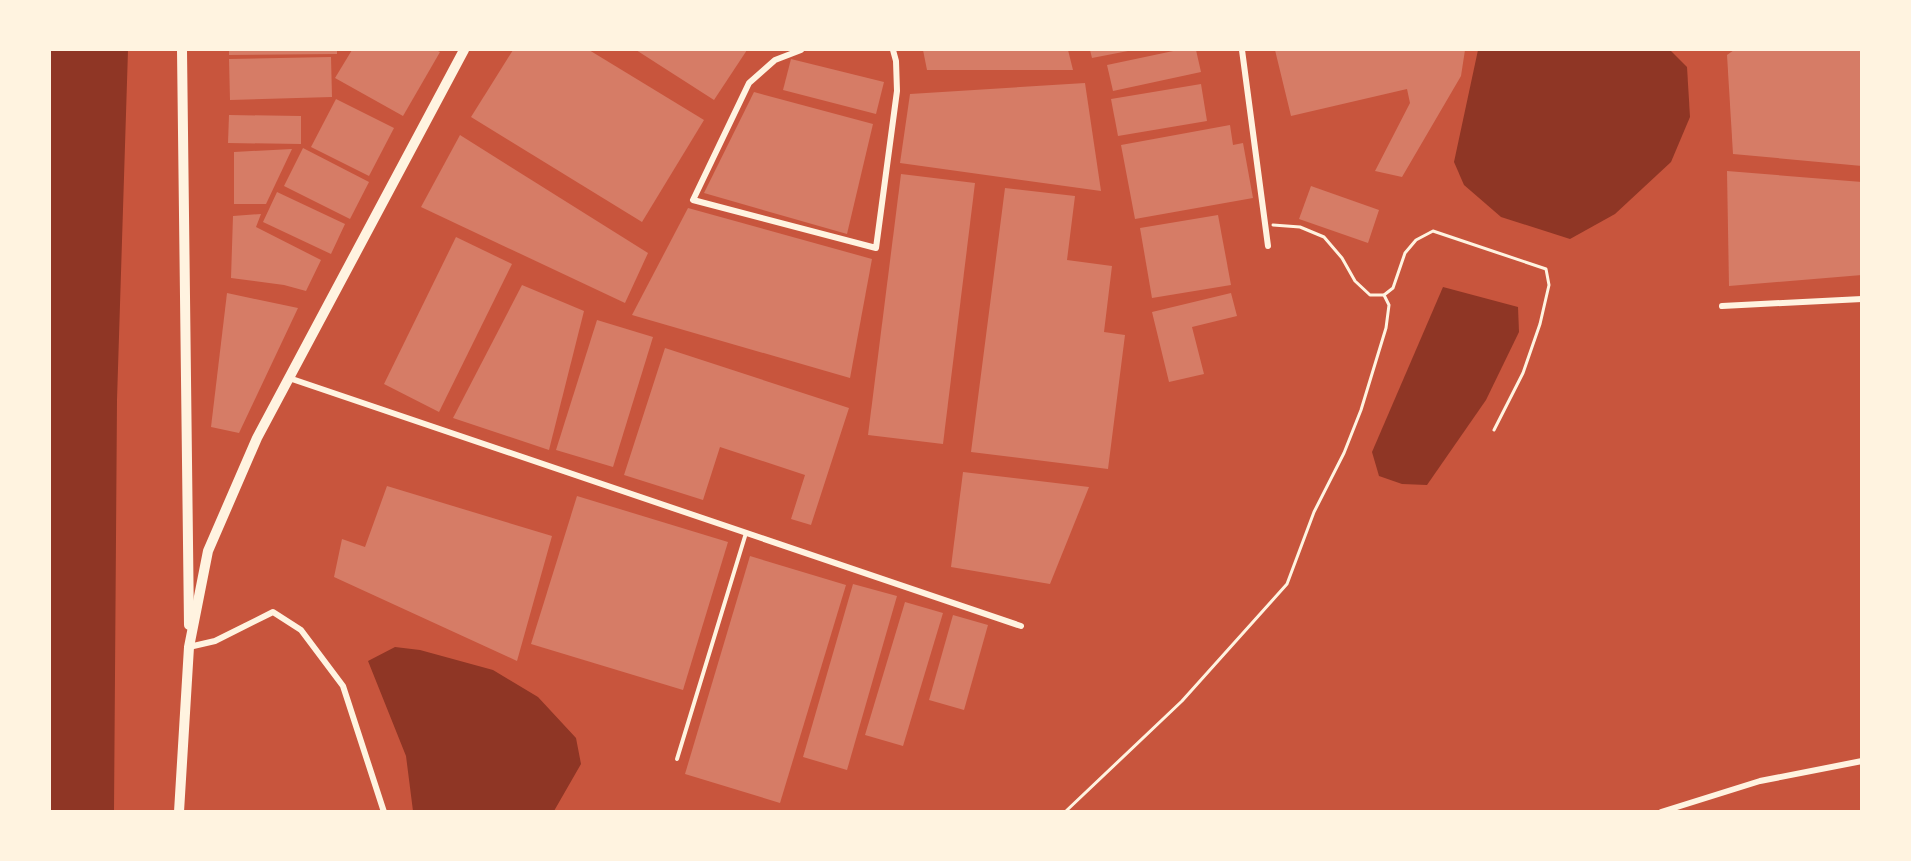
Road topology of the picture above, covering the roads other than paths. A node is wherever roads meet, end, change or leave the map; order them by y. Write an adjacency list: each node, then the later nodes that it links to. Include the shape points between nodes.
1 (182, 50): 12 (main road)
2 (464, 50): 9 (main road)
3 (801, 50): 4 (street, via 775,60 749,83 693,200 876,248 897,91 897,61)
4 (892, 50)
5 (1242, 50): 6 (street)
6 (1268, 246)
7 (1862, 299): 8 (street)
8 (1722, 306)
9 (289, 378): 10 (street); 12 (main road, via 257,438 208,551)
10 (746, 533): 11 (street); 13 (lane)
11 (1021, 626)
12 (189, 647): 15 (main road); 16 (street, via 215,641 273,612 301,630 343,686)
13 (677, 759)
14 (1862, 761): 17 (street, via 1760,781)
15 (179, 812)
16 (384, 812)
17 (1661, 812)

